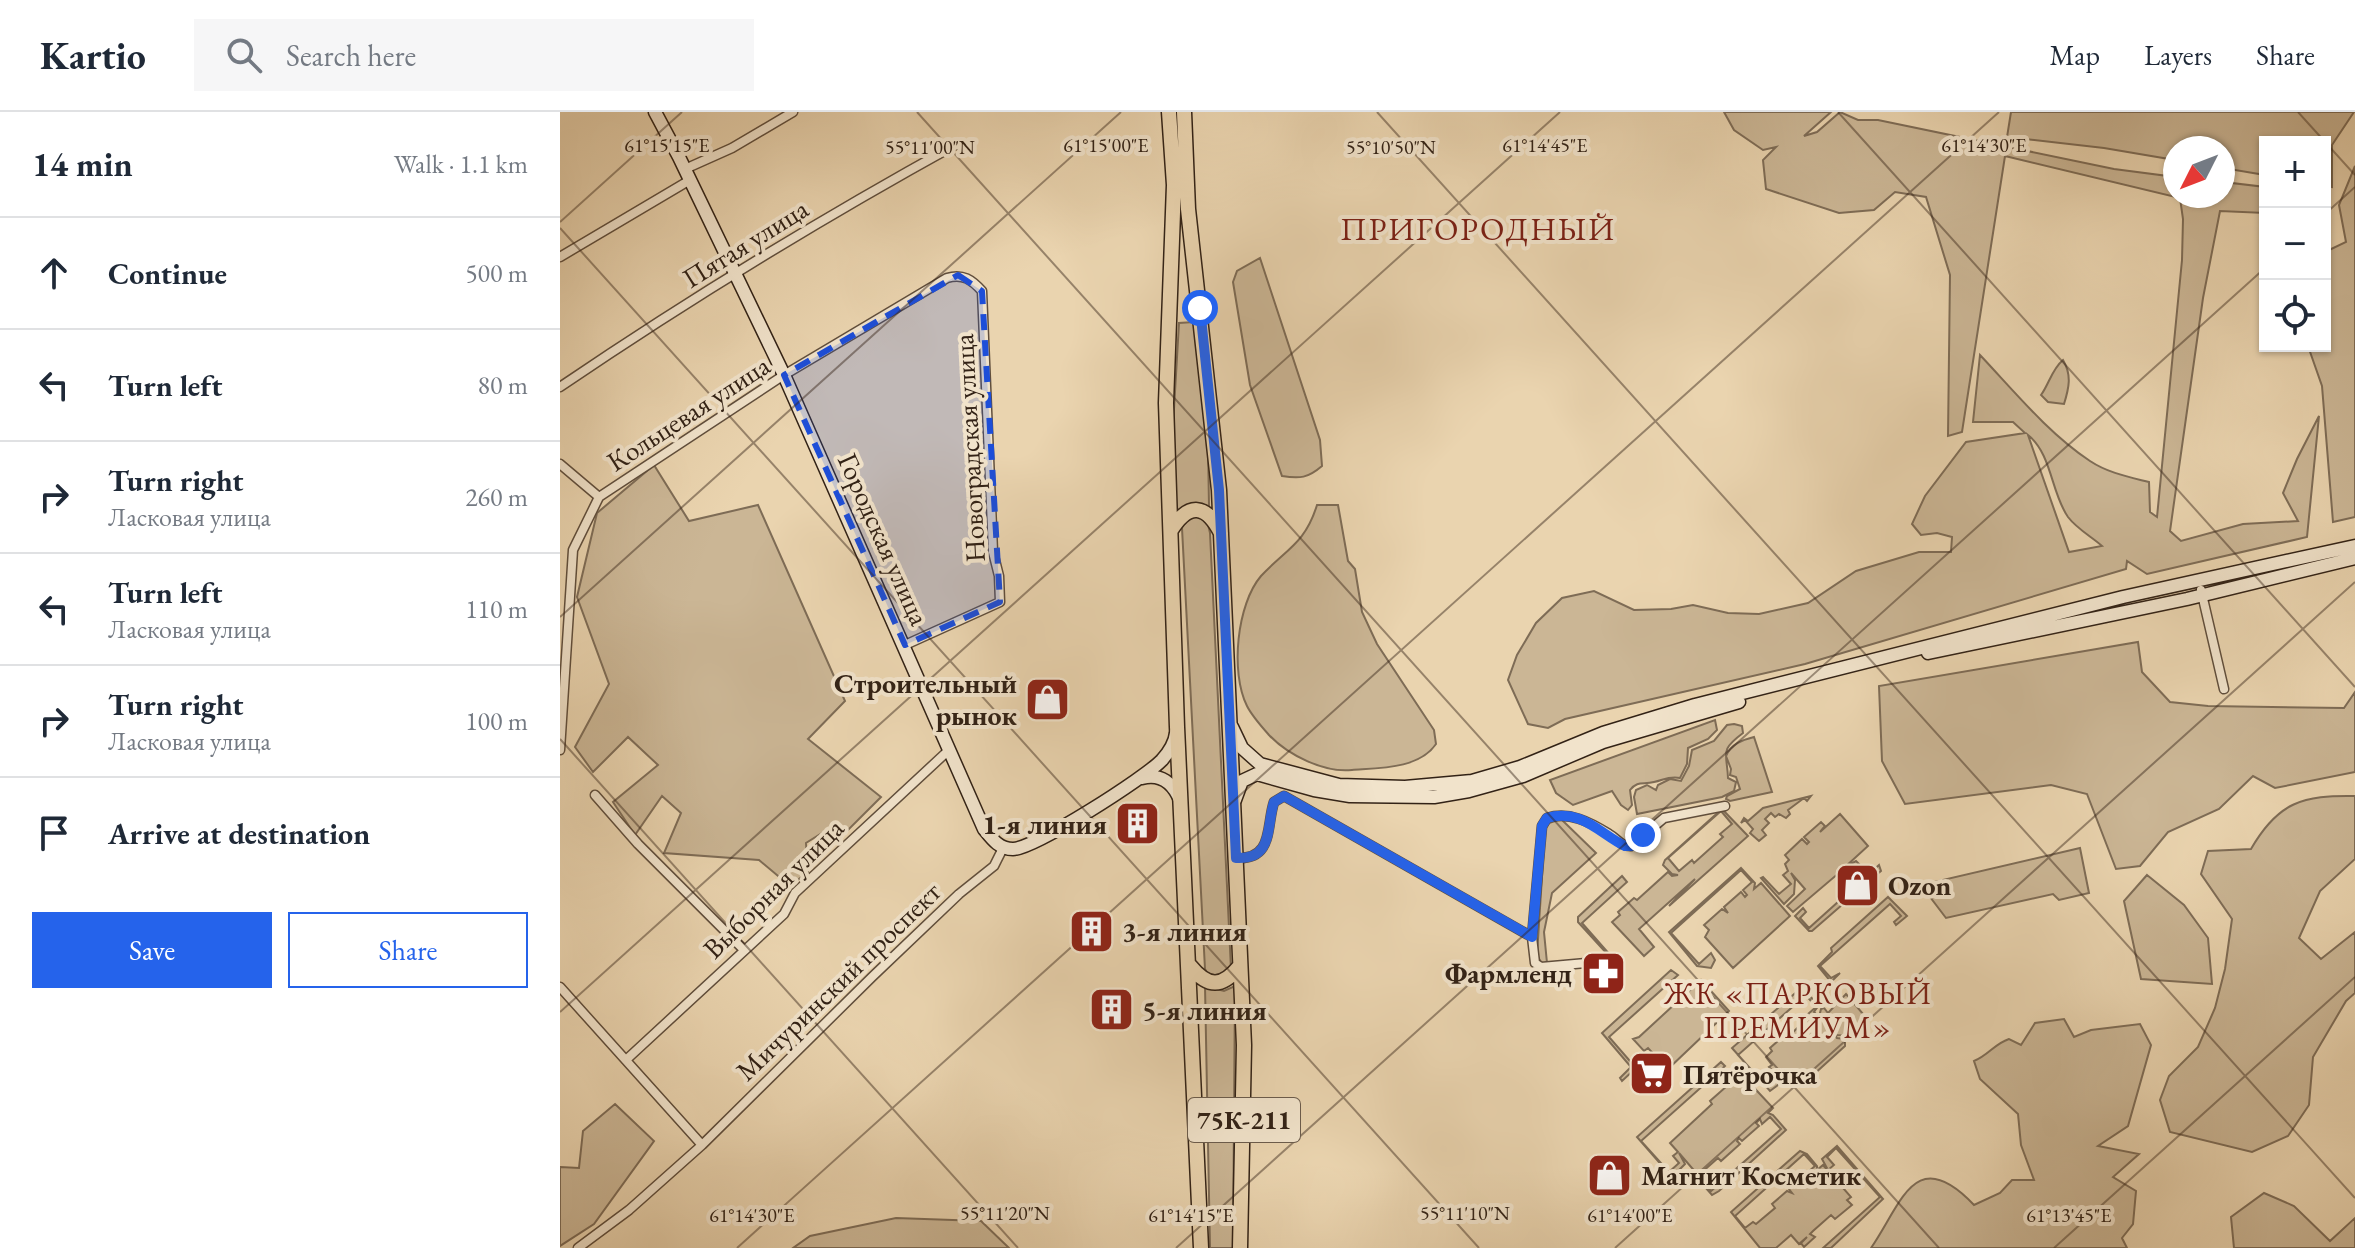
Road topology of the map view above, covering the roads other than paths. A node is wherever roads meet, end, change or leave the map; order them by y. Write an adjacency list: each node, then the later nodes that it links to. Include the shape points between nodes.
1 (655, 112): 6 (main road, Городская улица)
2 (793, 112): 6 (street)
3 (1169, 112): 14 (main road, via 1174,185 1166,403)
4 (1184, 112): 15 (main road, 75К-211, via 1188,209)
5 (957, 144): 8 (street, Пятая улица)
6 (688, 174): 7 (street); 8 (main road, Городская улица)
7 (560, 257)
8 (735, 273): 10 (main road, Городская улица); 11 (street, Пятая улица)
9 (982, 291): 10 (street, Кольцевая улица, via 958,275 947,278); 20 (street, Новоградская улица, via 993,552 1000,602)
10 (784, 375): 13 (street, Кольцевая улица); 20 (main road, Городская улица)
11 (560, 387)
12 (560, 464): 13 (street)
13 (599, 497): 25 (street, Кольцевая улица, via 573,550)
14 (1170, 531): 15 (main road, via 1196,509 1214,520); 23 (main road)
15 (1221, 534): 22 (main road, 75К-211)
16 (2355, 546): 18 (main road)
17 (2355, 558): 19 (main road)
18 (2199, 582): 19 (street); 22 (main road, via 1695,705 1472,781 1339,785 1256,762 1238,742)
19 (2203, 595): 21 (street); 29 (main road, via 1929,653 1762,695 1603,742 1523,776 1469,791 1434,797 1350,796 1257,774 1240,783)
20 (905, 645): 24 (main road, Городская улица)
21 (2224, 689)
22 (1230, 720): 29 (main road, 75К-211)
23 (1177, 727): 26 (main road, via 1164,758); 28 (main road)
24 (950, 749): 31 (main road, Городская улица, via 984,829); 34 (street, Выборная улица, via 795,893 784,914)
25 (560, 750)
26 (1135, 781): 28 (main road, via 1159,777); 31 (main road, via 1027,847)
27 (595, 795): 34 (street)
28 (1181, 803): 36 (main road)
29 (1234, 803): 32 (main road, 75К-211)
30 (1725, 806): 33 (street, via 1664,818 1631,846 1571,817 1547,818)
31 (1003, 848): 40 (street, Мичуринский проспект, via 994,866)
32 (1236, 858): 33 (street, via 1263,848 1274,802 1284,796); 37 (main road, 75К-211)
33 (1532, 937): 35 (street, via 1535,963 1541,967)
34 (744, 950): 39 (street, Выборная улица)
35 (1586, 963)
36 (1190, 966): 37 (main road, via 1211,983 1222,982); 42 (main road)
37 (1240, 966): 43 (main road, 75К-211)
38 (560, 987): 39 (street)
39 (627, 1059): 40 (street)
40 (702, 1145): 41 (street, Мичуринский проспект)
41 (578, 1248)
42 (1201, 1248)
43 (1240, 1248)

